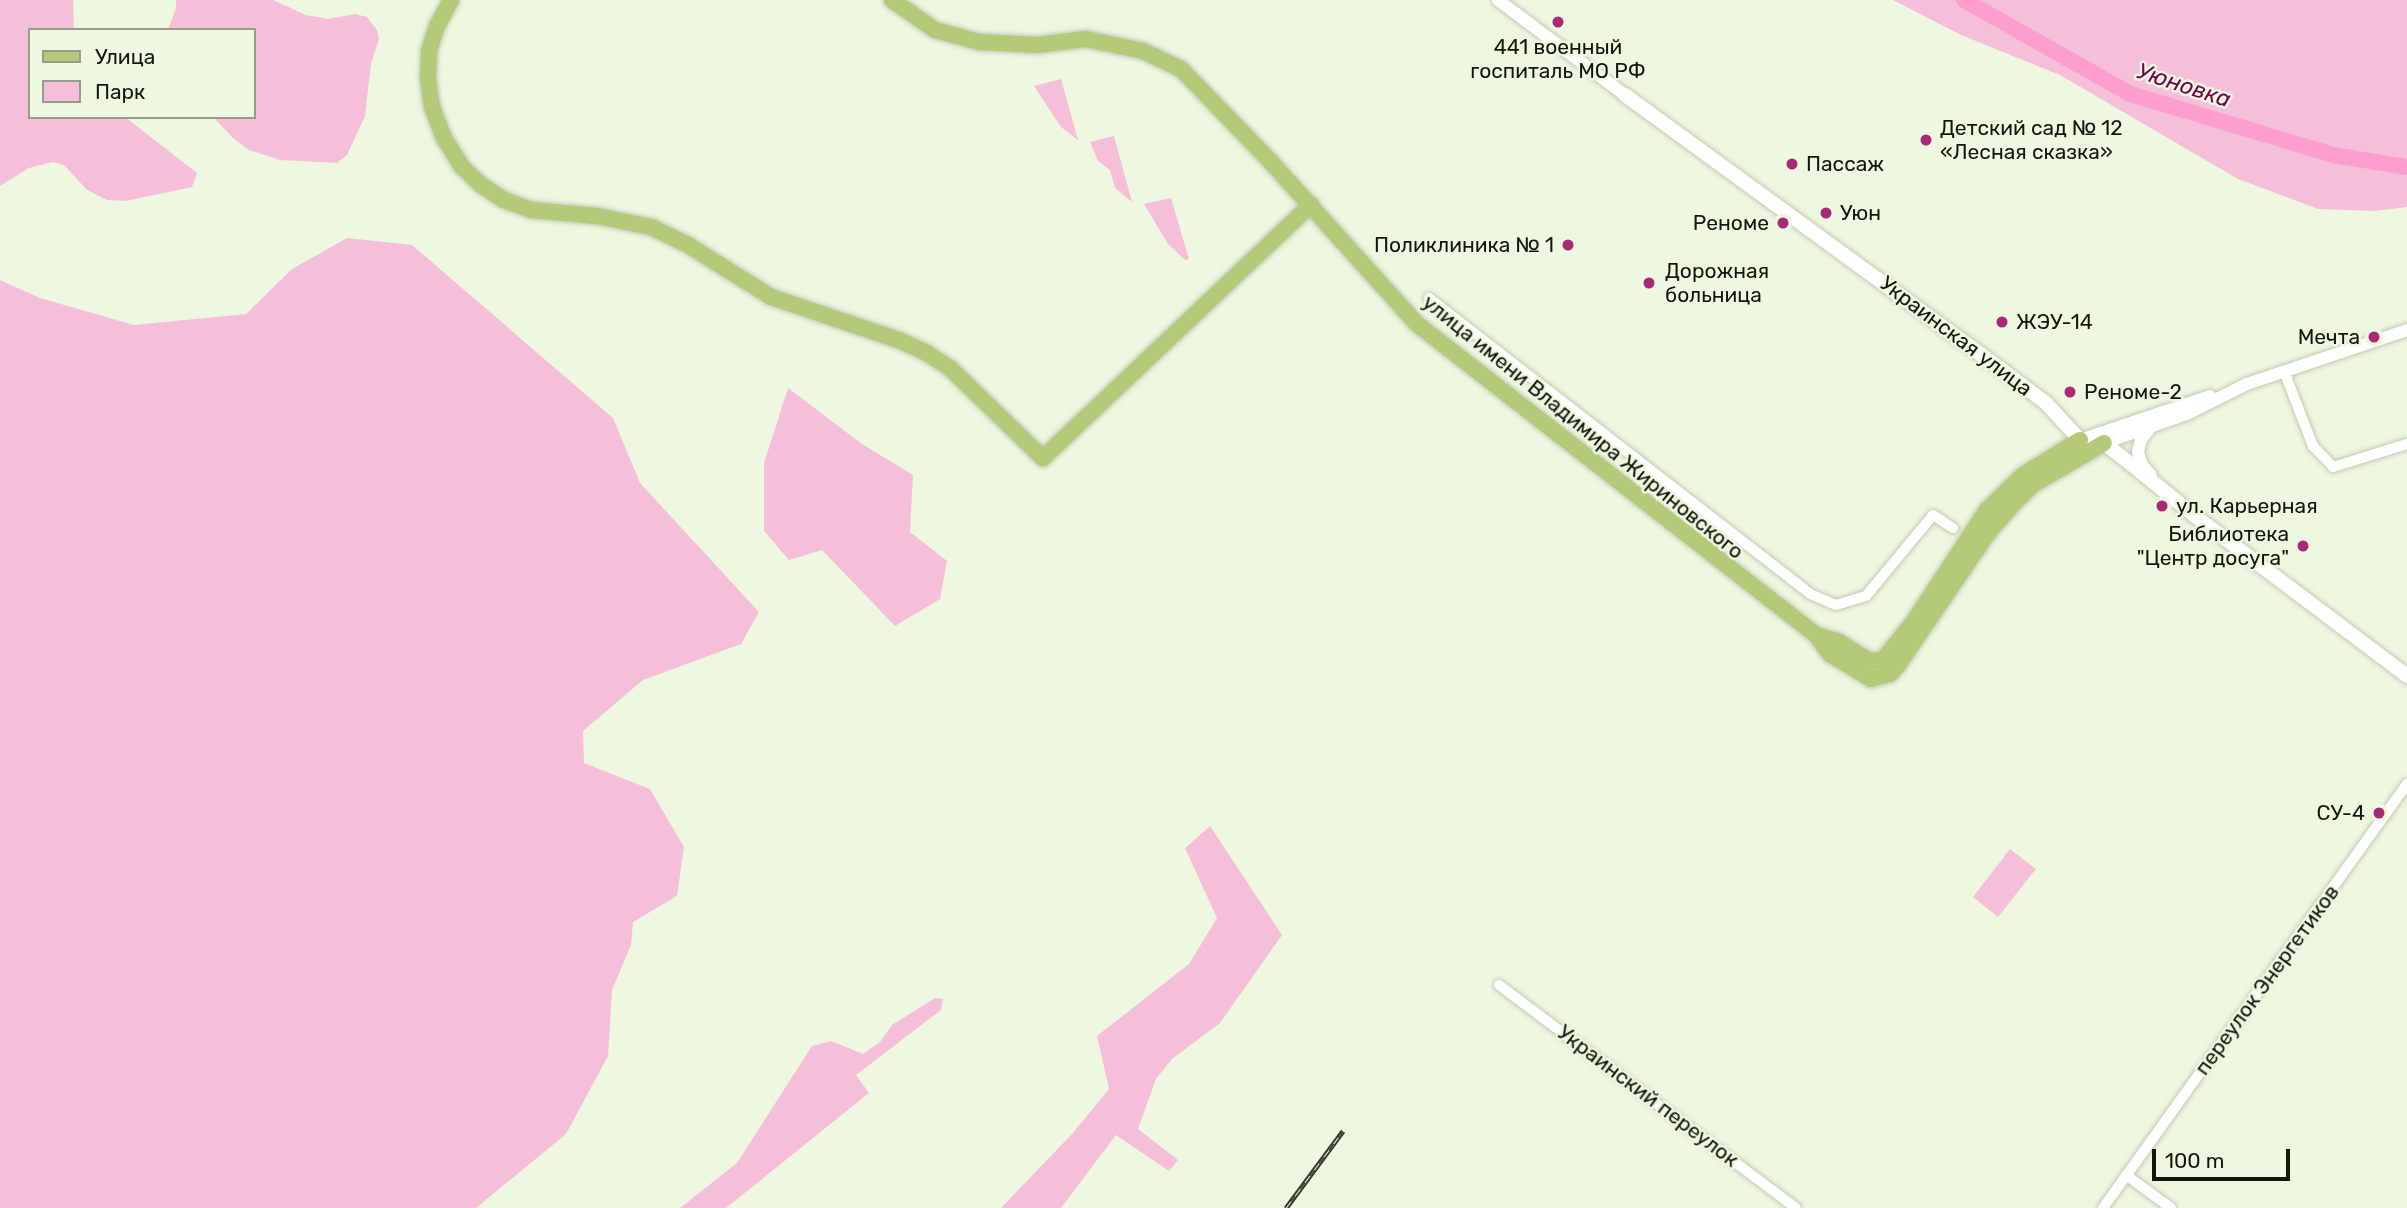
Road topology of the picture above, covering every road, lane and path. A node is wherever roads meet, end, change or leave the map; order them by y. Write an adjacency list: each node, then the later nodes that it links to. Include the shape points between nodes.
1 (451, 0): 5 (main road, via 429,51 432,107 462,167 481,185 531,210 651,227 771,297 925,352 951,369 1043,458)
2 (892, 0): 5 (main road, улица имени Владимира Жириновского, via 935,30 987,44 1037,45 1086,39 1162,58 1181,69 1219,106)
3 (1498, 0): 4 (street, Украинская улица)
4 (1625, 95): 10 (main road, Украинская улица)
5 (1311, 205): 18 (main road, улица имени Владимира Жириновского, via 1416,324)
6 (1429, 298): 17 (street, via 1810,594 1836,605 1866,596 1933,516)
7 (2407, 330): 8 (street)
8 (2284, 371): 9 (street); 14 (street, via 2313,446 2333,467)
9 (2234, 389): 11 (street); 12 (street)
10 (2028, 390): 12 (main road, Украинская улица); 15 (street, via 2063,428 2064,437 2059,447)
11 (2157, 424): 13 (street); 16 (street, via 2141,439 2139,460)
12 (2080, 440): 13 (main road); 15 (main road, улица имени Владимира Жириновского)
13 (2104, 443): 16 (main road); 18 (main road, улица имени Владимира Жириновского, via 2034,484 2000,517 1891,674 1871,679 1830,654)
14 (2407, 444)
15 (2023, 475): 18 (main road, улица имени Владимира Жириновского, via 1987,510 1888,656 1869,661 1839,642)
16 (2195, 516): 19 (main road)
17 (1953, 528)
18 (1816, 635)
19 (2407, 676)
20 (2407, 785): 22 (street, переулок Энергетиков)
21 (1499, 985): 23 (street, Украинский переулок)
22 (2126, 1175): 24 (street, переулок Энергетиков); 25 (street)
23 (1796, 1208)
24 (2103, 1208)
25 (2171, 1208)

